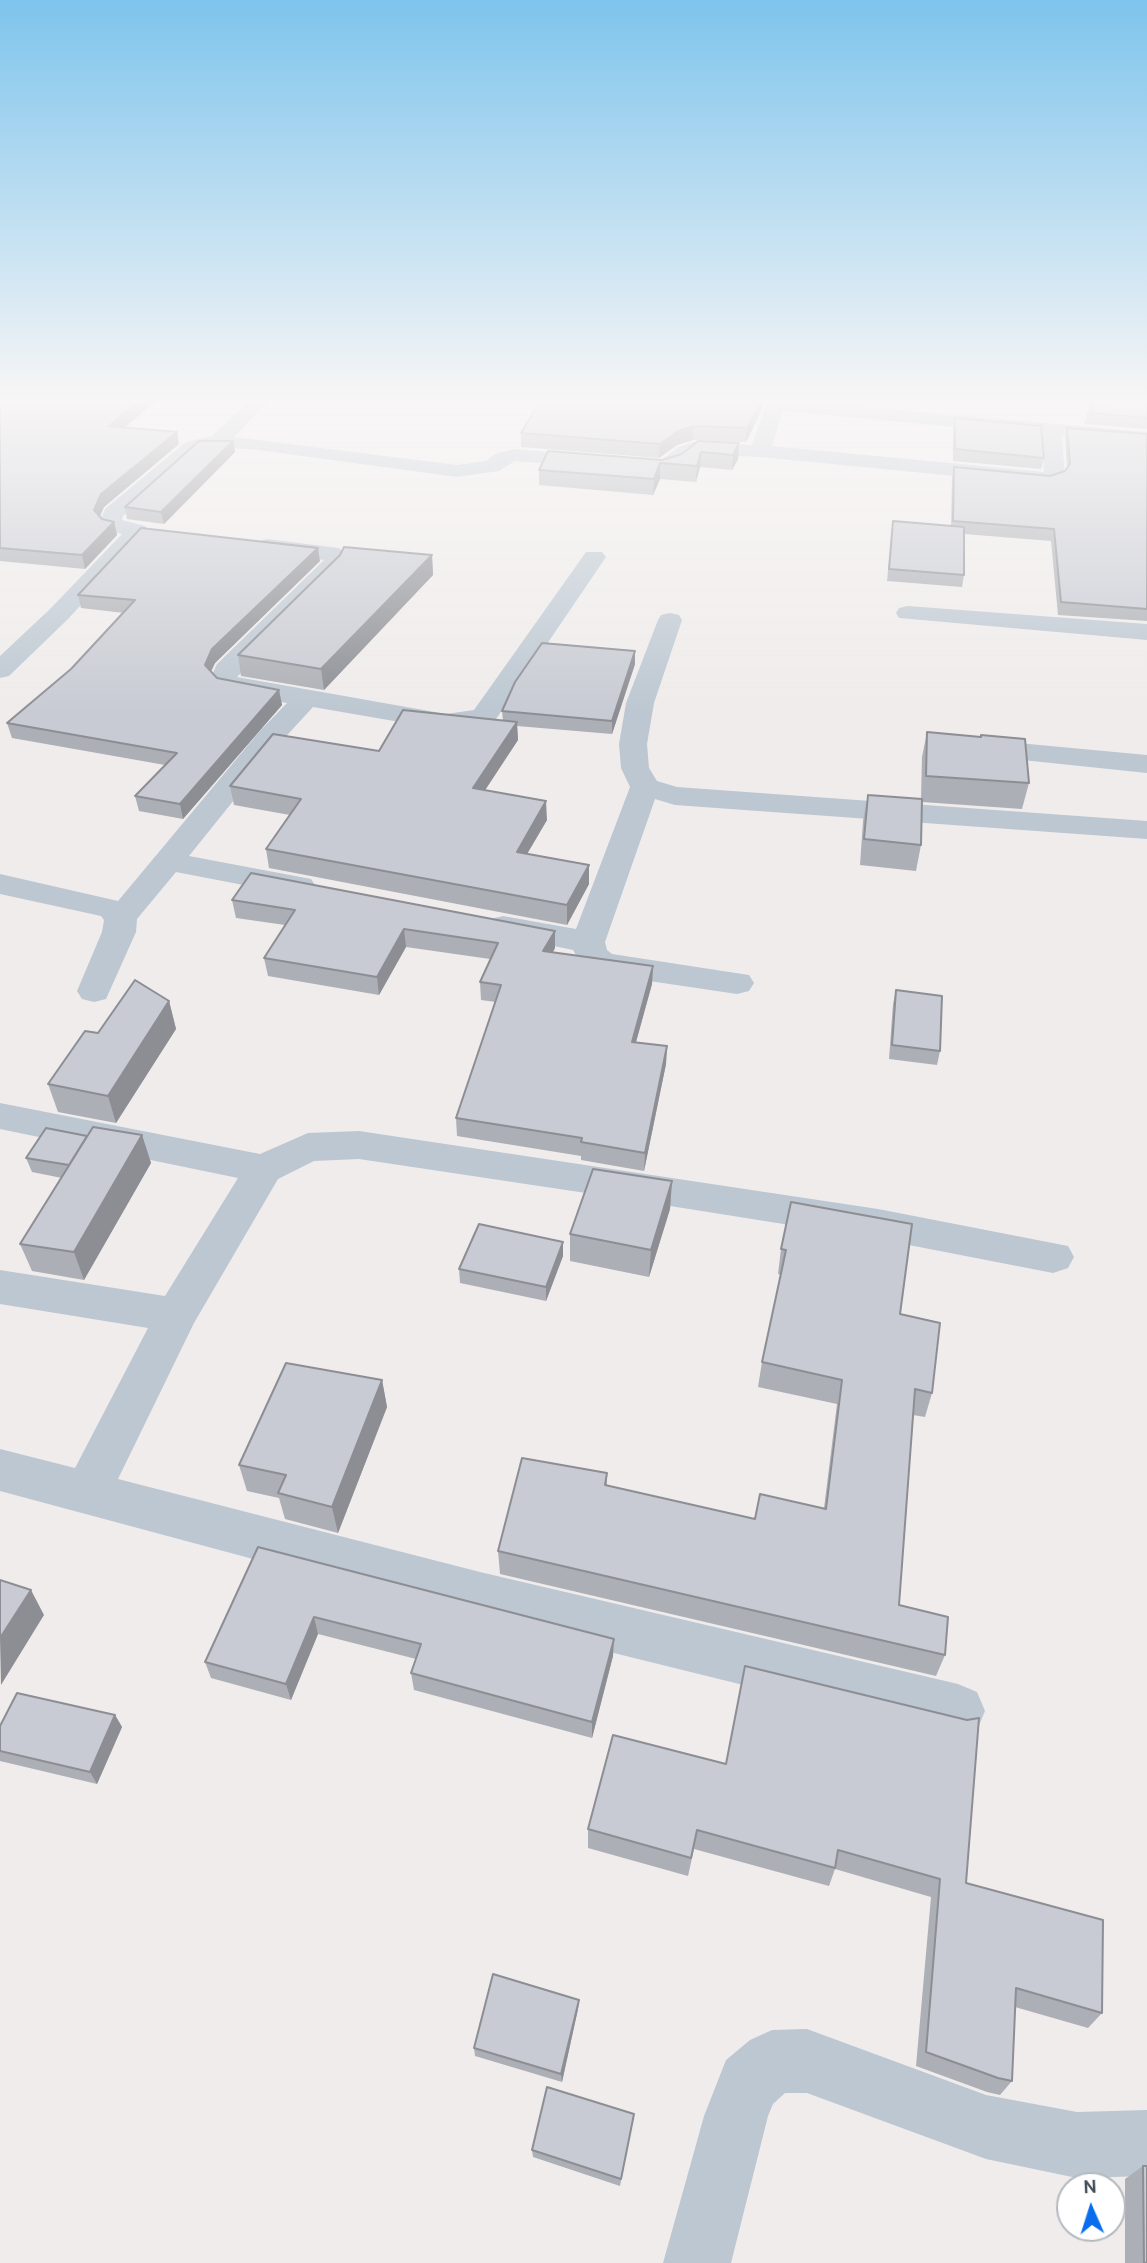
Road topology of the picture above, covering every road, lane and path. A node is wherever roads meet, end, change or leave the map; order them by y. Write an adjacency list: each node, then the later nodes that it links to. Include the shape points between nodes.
1 (127, 502): 2 (street, via 110,521)
2 (137, 531): 3 (street); 9 (street)
3 (163, 534)
4 (241, 543): 10 (street, via 336,557 332,568 226,670 223,679 231,685)
5 (594, 557): 10 (street, via 484,716 446,722)
6 (908, 613): 8 (street)
7 (670, 620): 13 (street, via 640,703 633,744 635,768)
8 (1147, 632)
9 (0, 670)
10 (307, 698): 15 (street)
11 (974, 748): 12 (street)
12 (1147, 764)
13 (645, 787): 14 (street, via 675,796); 20 (street)
14 (1147, 830)
15 (168, 861): 17 (street); 18 (street)
16 (0, 884): 18 (street, via 112,909)
17 (331, 892)
18 (121, 918): 22 (street)
19 (480, 921): 20 (street)
20 (588, 942): 21 (street, via 592,955 602,963)
21 (737, 983)
22 (94, 991)
23 (0, 1116): 24 (street)
24 (264, 1169): 25 (street, via 308,1147 359,1145 757,1204); 27 (street)
25 (1053, 1256)
26 (0, 1287): 27 (street)
27 (176, 1315): 29 (street)
28 (0, 1470): 29 (street)
29 (87, 1492): 30 (street, via 480,1596)
30 (958, 1711)
31 (1147, 2143): 32 (street, via 1077,2144 986,2127 807,2061 772,2062 749,2083 740,2105)
32 (697, 2263)

